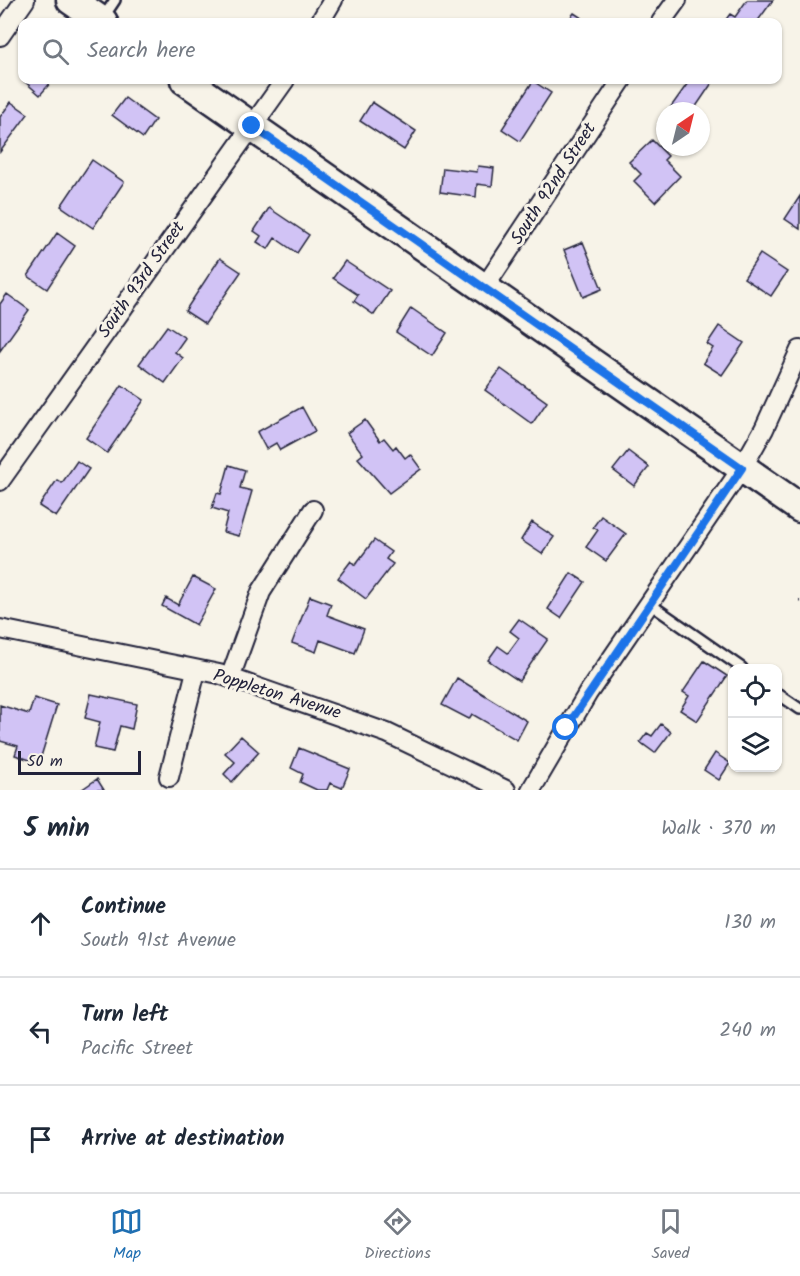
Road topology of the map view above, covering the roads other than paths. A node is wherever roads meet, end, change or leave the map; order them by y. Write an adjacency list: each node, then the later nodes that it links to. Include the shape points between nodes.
1 (25, 0): 8 (street)
2 (71, 0): 5 (main road)
3 (333, 0): 6 (street)
4 (677, 0): 7 (street)
5 (106, 14)
6 (322, 18)
7 (664, 18)
8 (0, 36)
9 (191, 84): 12 (main road)
10 (282, 84): 12 (street, South 93rd Street)
11 (619, 84): 13 (street, South 92nd Street)
12 (252, 126): 13 (main road); 16 (street, South 93rd Street)
13 (484, 288): 15 (main road)
14 (800, 350): 15 (street)
15 (742, 468): 17 (main road); 19 (street)
16 (0, 481)
17 (800, 508)
18 (314, 510): 23 (street, via 261,592)
19 (650, 604): 21 (lane); 28 (street, via 588,693)
20 (0, 629): 22 (street, Poppleton Avenue)
21 (735, 664)
22 (196, 671): 23 (street, Poppleton Avenue); 26 (street)
23 (230, 678): 27 (street, Poppleton Avenue, via 387,733)
24 (782, 697): 25 (lane)
25 (800, 709)
26 (169, 777)
27 (506, 790)
28 (531, 790)

